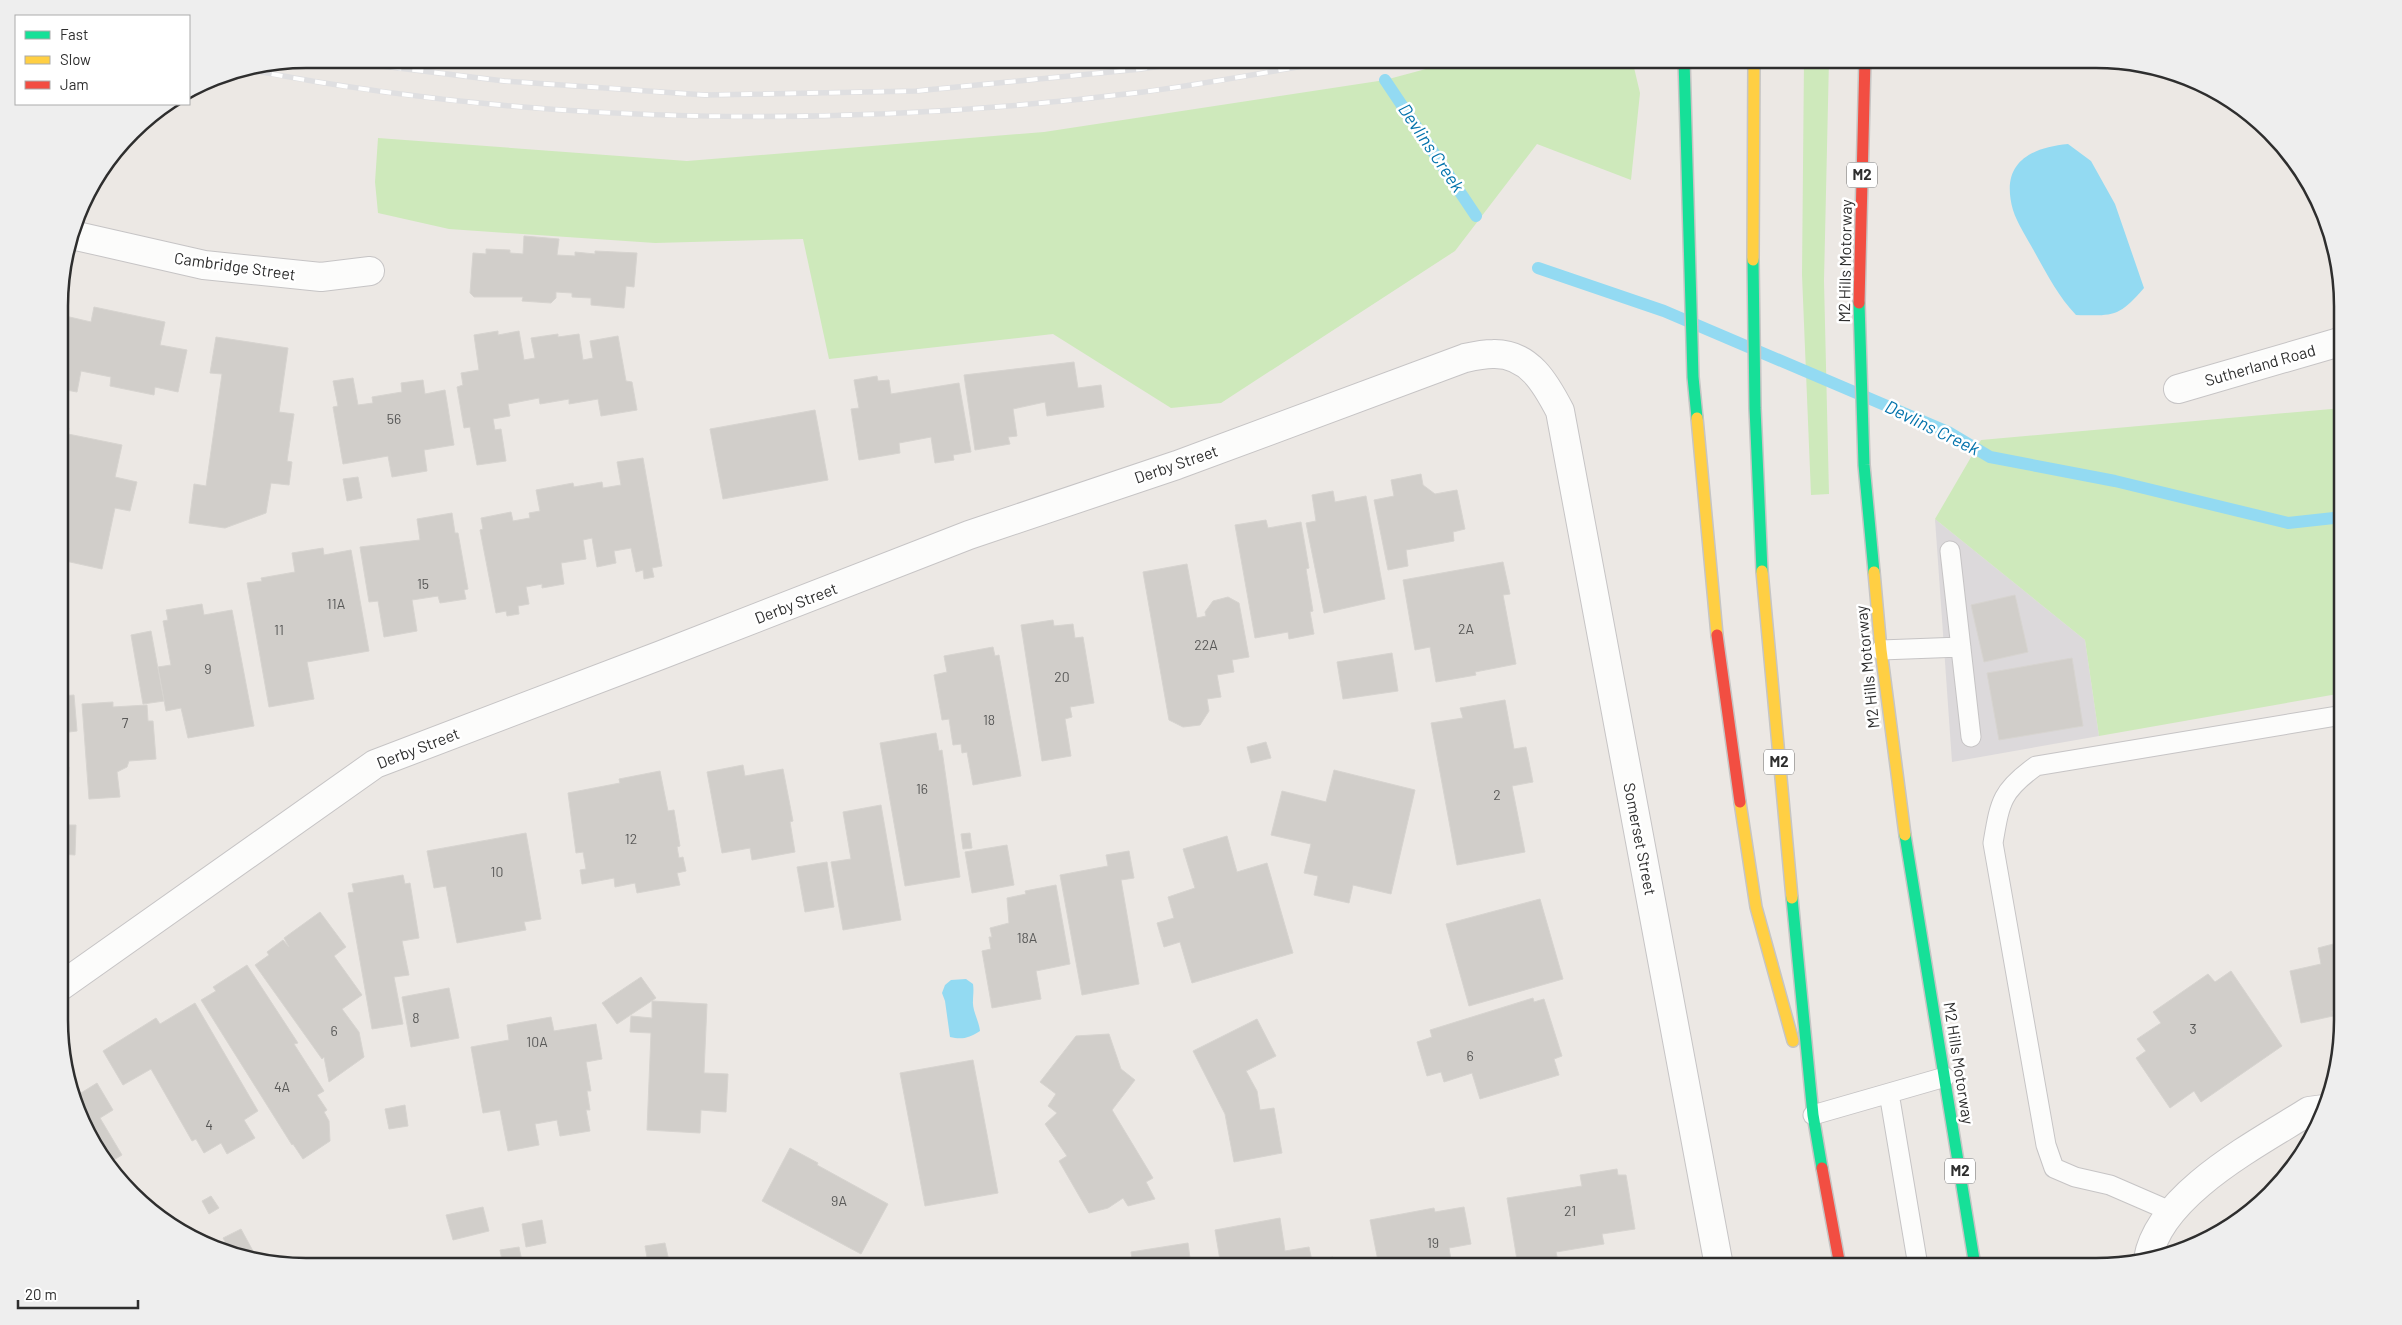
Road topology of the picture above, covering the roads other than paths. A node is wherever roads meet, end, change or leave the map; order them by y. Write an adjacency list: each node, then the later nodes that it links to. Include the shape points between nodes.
1 (1684, 68): 18 (highway, via 1693,377 1719,660 1756,907)
2 (1754, 68): 18 (highway, M2, via 1755,408 1763,593)
3 (1865, 68): 11 (highway, M2 Hills Motorway / M2, via 1859,291 1864,465)
4 (78, 236): 5 (street, Cambridge Street, via 204,265 321,277)
5 (370, 272)
6 (2334, 344): 7 (street, Sutherland Road)
7 (2178, 389)
8 (1560, 411): 14 (street, Derby Street, via 1545,382 1524,362 1494,353 1465,358 1177,465 969,535 375,764); 21 (street, Somerset Street)
9 (1950, 551): 10 (lane)
10 (1961, 647): 11 (lane); 13 (lane)
11 (1881, 650): 15 (highway, M2 Hills Motorway / M2, via 1898,792)
12 (2334, 716): 19 (lane, via 2036,766 2017,780 2000,805 1993,843 2046,1145 2054,1168 2075,1177 2110,1184)
13 (1971, 737)
14 (68, 981)
15 (1945, 1077): 16 (lane); 24 (highway, M2 Hills Motorway / M2)
16 (1889, 1093): 18 (lane); 23 (lane)
17 (2316, 1111): 19 (street, via 2309,1112 2206,1178)
18 (1812, 1115): 22 (highway, M2)
19 (2170, 1211): 20 (street)
20 (2150, 1251)
21 (1718, 1258)
22 (1839, 1258)
23 (1917, 1258)
24 (1974, 1258)

